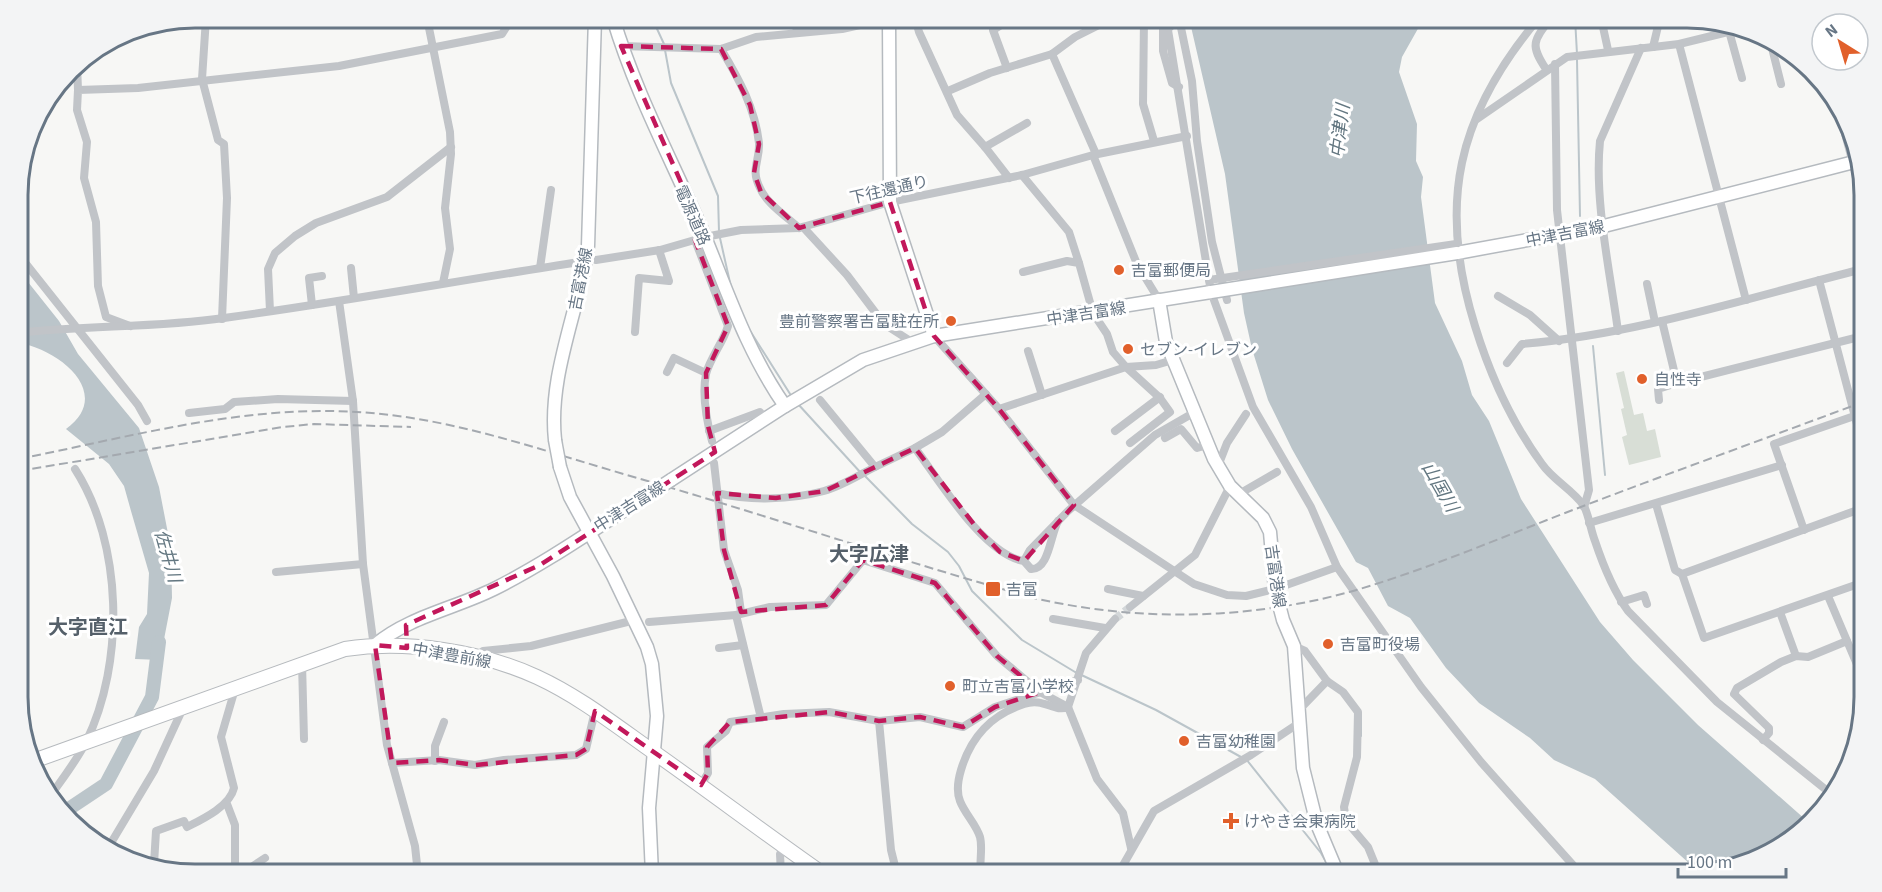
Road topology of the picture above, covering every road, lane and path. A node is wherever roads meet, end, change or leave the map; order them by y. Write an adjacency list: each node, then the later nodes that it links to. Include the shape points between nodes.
1 (995, 28): 32 (street)
2 (1092, 28): 30 (street)
3 (1144, 28): 43 (street, via 1143,104)
4 (1175, 28): 42 (street, via 1179,87)
5 (1178, 28): 42 (street, via 1187,60)
6 (1531, 28): 40 (street, via 1494,78)
7 (1544, 28): 33 (street, via 1534,51)
8 (1603, 28): 28 (street)
9 (1658, 28): 24 (street)
10 (205, 29): 36 (street)
11 (429, 29): 25 (street)
12 (505, 29): 25 (street, via 501,34)
13 (595, 29): 137 (main road, 吉富港線, bridge, via 588,246 555,398 555,440 560,467 570,497)
14 (616, 29): 23 (main road, 電源道路)
15 (797, 29): 19 (street)
16 (844, 29): 19 (street)
17 (890, 29): 52 (main road)
18 (918, 29): 39 (street)
19 (797, 32): 27 (street, via 756,37)
20 (1725, 33): 22 (street)
21 (1734, 35): 35 (street)
22 (1679, 44): 24 (street); 51 (street)
23 (621, 46): 27 (street); 56 (main road, 電源道路)
24 (1653, 47): 26 (street)
25 (433, 48): 36 (street, via 339,66); 44 (street)
26 (1641, 48): 28 (street); 53 (street, via 1600,141)
27 (721, 50): 54 (street, via 750,105 759,144 754,173 761,192)
28 (1608, 50): 31 (street, via 1577,55)
29 (1773, 53): 37 (street)
30 (1052, 54): 32 (street); 46 (street)
31 (1555, 64): 33 (street); 55 (street, via 1557,210)
32 (1007, 68): 39 (street)
33 (1546, 69): 40 (street)
34 (77, 77): 38 (street)
35 (1742, 78)
36 (202, 79): 38 (street, via 138,88); 81 (street, via 218,140 224,144 227,198)
37 (1781, 84)
38 (78, 90): 83 (street, via 77,110 87,142 84,178 96,222 98,286 106,317)
39 (948, 91): 45 (street, via 957,115)
40 (1476, 119): 57 (street, via 1456,189)
41 (1027, 123): 45 (street)
42 (1191, 140): 43 (street, 下往還通り); 71 (street); 75 (street)
43 (1154, 141): 46 (street, 下往還通り)
44 (451, 147): 69 (street, via 446,208 450,249); 79 (street, via 394,192 316,223 275,253 268,269)
45 (985, 147): 49 (street)
46 (1094, 155): 48 (street, 下往還通り); 74 (street, via 1137,264)
47 (1850, 162): 51 (main road, 中津吉富線)
48 (1022, 175): 49 (street, 下往還通り); 61 (street, via 1070,232)
49 (1009, 178): 52 (street, 下往還通り)
50 (551, 190): 63 (street)
51 (1719, 197): 53 (main road, 中津吉富線); 76 (street)
52 (890, 202): 54 (street, 下往還通り); 88 (main road)
53 (1604, 226): 55 (main road, 中津吉富線); 85 (street)
54 (801, 227): 56 (street, 下往還通り, via 741,230); 92 (street, via 847,275 884,324)
55 (1562, 234): 57 (main road, 中津吉富線); 90 (street)
56 (700, 238): 58 (street, 下往還通り); 99 (street, via 728,326); 107 (main road, 電源道路, via 762,374)
57 (1456, 248): 71 (main road, 中津吉富線, bridge); 132 (street, via 1480,342 1506,405 1543,466)
58 (659, 250): 59 (street, 下往還通り); 87 (street, via 669,281 639,278)
59 (596, 260)
60 (580, 262): 63 (street)
61 (1079, 263): 66 (street, via 1067,261); 80 (street)
62 (351, 268): 73 (street)
63 (540, 268): 69 (street)
64 (29, 269): 84 (street)
65 (1854, 271): 68 (street)
66 (1023, 272)
67 (322, 276): 78 (street, via 309,278)
68 (1819, 280): 76 (street); 93 (street)
69 (443, 283): 73 (street)
70 (1647, 284): 82 (street)
71 (1210, 286): 74 (main road, 中津吉富線); 140 (street, via 1254,407 1311,507)
72 (1498, 296): 91 (street, via 1530,315)
73 (354, 298): 77 (street)
74 (1158, 300): 80 (main road, 中津吉富線); 95 (main road, 吉富港線)
75 (1227, 300)
76 (1746, 300): 82 (street)
77 (339, 301): 78 (street); 106 (street)
78 (312, 304): 79 (street)
79 (270, 310): 81 (street)
80 (1093, 313): 88 (main road, 中津吉富線); 97 (street)
81 (222, 319): 83 (street)
82 (1659, 322): 85 (street); 100 (street)
83 (130, 326): 84 (street)
84 (71, 328): 86 (street); 114 (street, via 138,405)
85 (1618, 330): 90 (street)
86 (29, 332)
87 (635, 332)
88 (934, 336): 92 (main road, 中津吉富線); 101 (street)
89 (1854, 338): 93 (street)
90 (1573, 339): 91 (street); 132 (street, via 1589,490)
91 (1559, 340): 96 (street, via 1522,344)
92 (912, 342): 107 (main road, 中津吉富線, via 863,360)
93 (1834, 343): 100 (street); 112 (street)
94 (1028, 351): 102 (street)
95 (1173, 360): 97 (street); 109 (main road, 吉富港線)
96 (1507, 363)
97 (1126, 368): 102 (street); 103 (street)
98 (668, 372): 99 (street, via 674,358)
99 (706, 373): 115 (street)
100 (1677, 383): 105 (street, via 1658,388)
101 (986, 394): 108 (street); 121 (street, via 942,432)
102 (1042, 395): 108 (street)
103 (1160, 398): 116 (street); 119 (street, via 1170,412)
104 (820, 400): 125 (street)
105 (1659, 400)
106 (353, 401): 110 (street, via 234,402 225,409); 139 (street)
107 (785, 406): 113 (main road, 中津吉富線)
108 (999, 409): 131 (street)
109 (1195, 412): 120 (main road, 吉富港線); 131 (street, via 1155,435)
110 (189, 413)
111 (1246, 414): 124 (street)
112 (1854, 415): 123 (street, via 1774,444)
113 (765, 419): 115 (street, via 760,412); 137 (main road, 中津吉富線, bridge)
114 (147, 421)
115 (709, 431): 118 (street)
116 (1115, 431)
117 (1165, 438): 120 (street, via 1181,429 1197,448)
118 (712, 441)
119 (1130, 443)
120 (1208, 445): 124 (main road, 吉富港線)
121 (915, 448): 125 (street); 138 (street, via 1000,552)
122 (714, 463): 129 (street)
123 (1782, 465): 130 (street); 136 (street)
124 (1218, 466): 128 (main road, 吉富港線)
125 (875, 467): 129 (street, via 825,491 776,498 737,498)
126 (75, 469): 181 (street, via 100,524 113,581 112,642)
127 (1277, 472): 128 (street)
128 (1235, 490): 142 (street, via 1195,555); 146 (main road, 吉富港線, via 1263,518 1270,532)
129 (716, 493): 153 (street, via 724,550 738,590)
130 (1656, 504): 135 (street); 143 (street, via 1675,570)
131 (1074, 505): 134 (street); 142 (street)
132 (1584, 507): 135 (street)
133 (1854, 511): 136 (street)
134 (1058, 521): 138 (street, via 1029,550); 138 (street, via 1042,566 1031,569)
135 (1589, 523): 149 (street)
136 (1804, 530): 143 (street)
137 (589, 532): 158 (main road, via 540,565 494,589); 184 (main road, 中津吉富線, via 647,647 655,686)
138 (1024, 561)
139 (363, 564): 141 (street); 161 (street)
140 (1337, 567): 146 (street); 201 (street, via 1421,687 1481,762)
141 (276, 572)
142 (1173, 572): 146 (street, via 1227,595 1246,596); 147 (street)
143 (1683, 574): 152 (street, via 1704,638)
144 (1854, 586): 148 (street)
145 (1108, 589): 147 (street)
146 (1275, 589): 163 (main road, 吉富港線)
147 (1143, 596): 151 (street)
148 (1828, 596): 152 (street); 160 (street)
149 (1622, 602): 150 (street, via 1644,595); 183 (street, via 1692,678)
150 (1647, 604)
151 (1130, 607)
152 (1780, 612): 166 (street)
153 (739, 614): 157 (street); 162 (street); 173 (street, via 770,607 826,605 863,560 935,583 997,656)
154 (1053, 619): 159 (street)
155 (1115, 619): 159 (street)
156 (627, 622): 167 (street, via 531,646 483,651)
157 (649, 622)
158 (406, 625): 161 (main road, via 392,630); 164 (main road, via 408,643)
159 (1105, 628): 170 (street, via 1086,653)
160 (1847, 641): 166 (street, via 1808,657); 168 (street)
161 (375, 645): 164 (main road, 中津豊前線); 169 (main road, 中津豊前線, via 345,649); 187 (street)
162 (743, 645): 165 (street); 178 (street)
163 (1294, 646): 171 (street, via 1305,651); 177 (main road, 吉富港線)
164 (414, 648): 167 (main road, 中津豊前線)
165 (719, 648)
166 (1796, 656): 183 (street, via 1737,688 1734,694 1769,728)
167 (473, 657): 176 (main road, 中津豊前線, via 536,677)
168 (1854, 657)
169 (302, 663): 172 (main road, 中津豊前線); 182 (street)
170 (1078, 680): 173 (street); 174 (street)
171 (1327, 681): 177 (street); 200 (street, via 1343,692 1358,712 1358,757 1344,807 1346,821 1368,847)
172 (235, 688): 175 (main road, 中津豊前線); 191 (street, via 221,737 234,788)
173 (1040, 692): 174 (street); 179 (street, via 994,707 963,727 920,717)
174 (1068, 706): 194 (street, via 1096,779 1123,813); 197 (street, via 1056,708 1037,701 1024,704 983,726 970,745 957,788 959,801 981,838)
175 (183, 708): 181 (main road, 中津豊前線); 192 (street, via 150,779)
176 (596, 711): 184 (main road, 中津豊前線); 186 (street, via 586,749 576,755 475,765)
177 (1298, 717): 194 (street, via 1251,755 1162,805 1147,820); 199 (main road, 吉富港線, via 1303,768 1317,824)
178 (761, 718): 179 (street, via 829,712); 188 (street, via 730,722 707,747 708,773)
179 (879, 721): 208 (street)
180 (444, 722): 186 (street, via 435,746)
181 (91, 739): 185 (main road, 中津豊前線); 189 (street)
182 (304, 739)
183 (1763, 740): 190 (street)
184 (655, 752): 188 (main road, 中津豊前線); 205 (main road, 中津吉富線, via 649,808)
185 (40, 758)
186 (435, 760): 187 (street)
187 (392, 764): 204 (street)
188 (701, 784): 193 (main road, 中津豊前線)
189 (56, 788)
190 (1825, 789)
191 (227, 804): 195 (street, via 187,827 184,821 159,828); 202 (street, via 236,825)
192 (112, 841)
193 (784, 846): 206 (street); 207 (main road, 中津豊前線)
194 (1131, 848): 198 (street)
195 (154, 858)
196 (265, 858): 203 (street)
197 (981, 863)
198 (1123, 863)
199 (1333, 863)
200 (1375, 863)
201 (1571, 863)
202 (235, 864)
203 (256, 864)
204 (417, 864)
205 (651, 864)
206 (780, 864)
207 (809, 864)
208 (894, 864)

